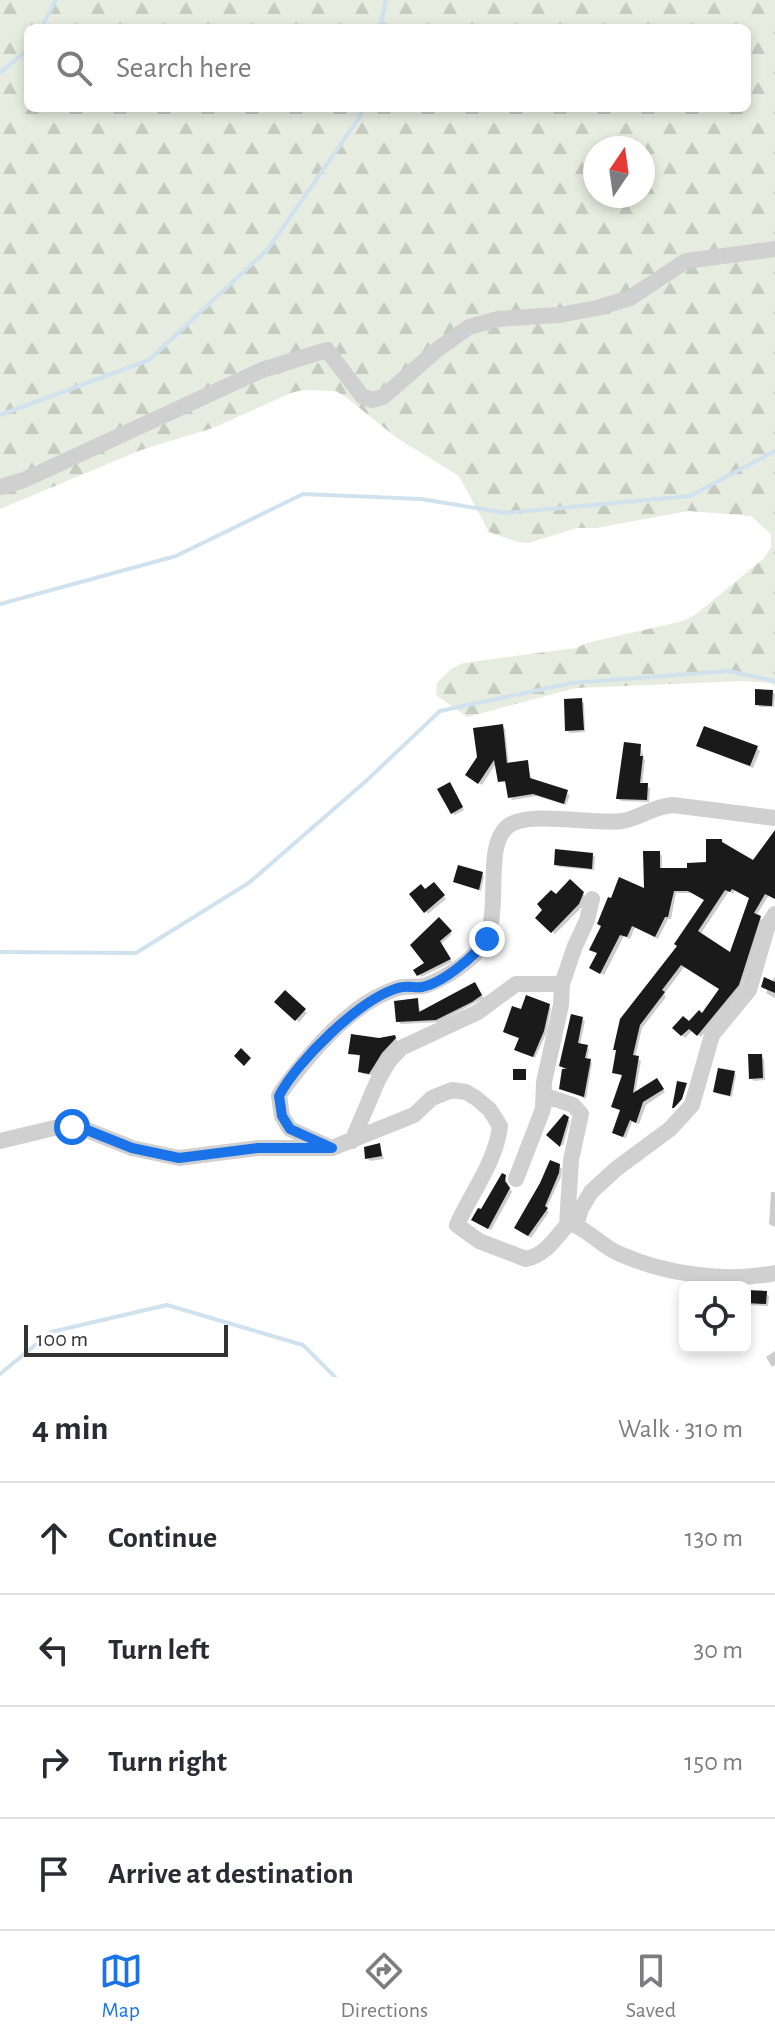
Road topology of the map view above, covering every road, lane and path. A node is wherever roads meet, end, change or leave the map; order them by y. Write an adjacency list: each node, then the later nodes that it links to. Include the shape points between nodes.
1 (775, 249): 2 (street, via 686,261 630,298 597,308 469,327 383,397 372,400 362,396 327,350 262,370)
2 (0, 487)
3 (775, 818): 10 (street, via 673,805 624,821 524,819 507,827 498,842 493,908 481,948 424,987 400,987 374,999 326,1038 281,1092 282,1116 290,1129)
4 (592, 899): 6 (street)
5 (775, 914): 12 (street, via 749,990 712,1035 692,1105 591,1192)
6 (562, 984): 7 (street); 9 (street, via 516,984 478,1012 401,1048 378,1080)
7 (546, 1096): 11 (street); 12 (street, via 573,1105 581,1114 571,1160)
8 (0, 1141): 10 (street, via 72,1127 179,1158 258,1148)
9 (352, 1141): 10 (street); 12 (street, via 414,1115 432,1098 452,1090 466,1092 490,1110 500,1126 491,1158 457,1225 479,1241 526,1259 541,1253)
10 (332, 1148)
11 (516, 1179)
12 (572, 1225): 13 (street, via 649,1264 725,1277)
13 (775, 1273)

